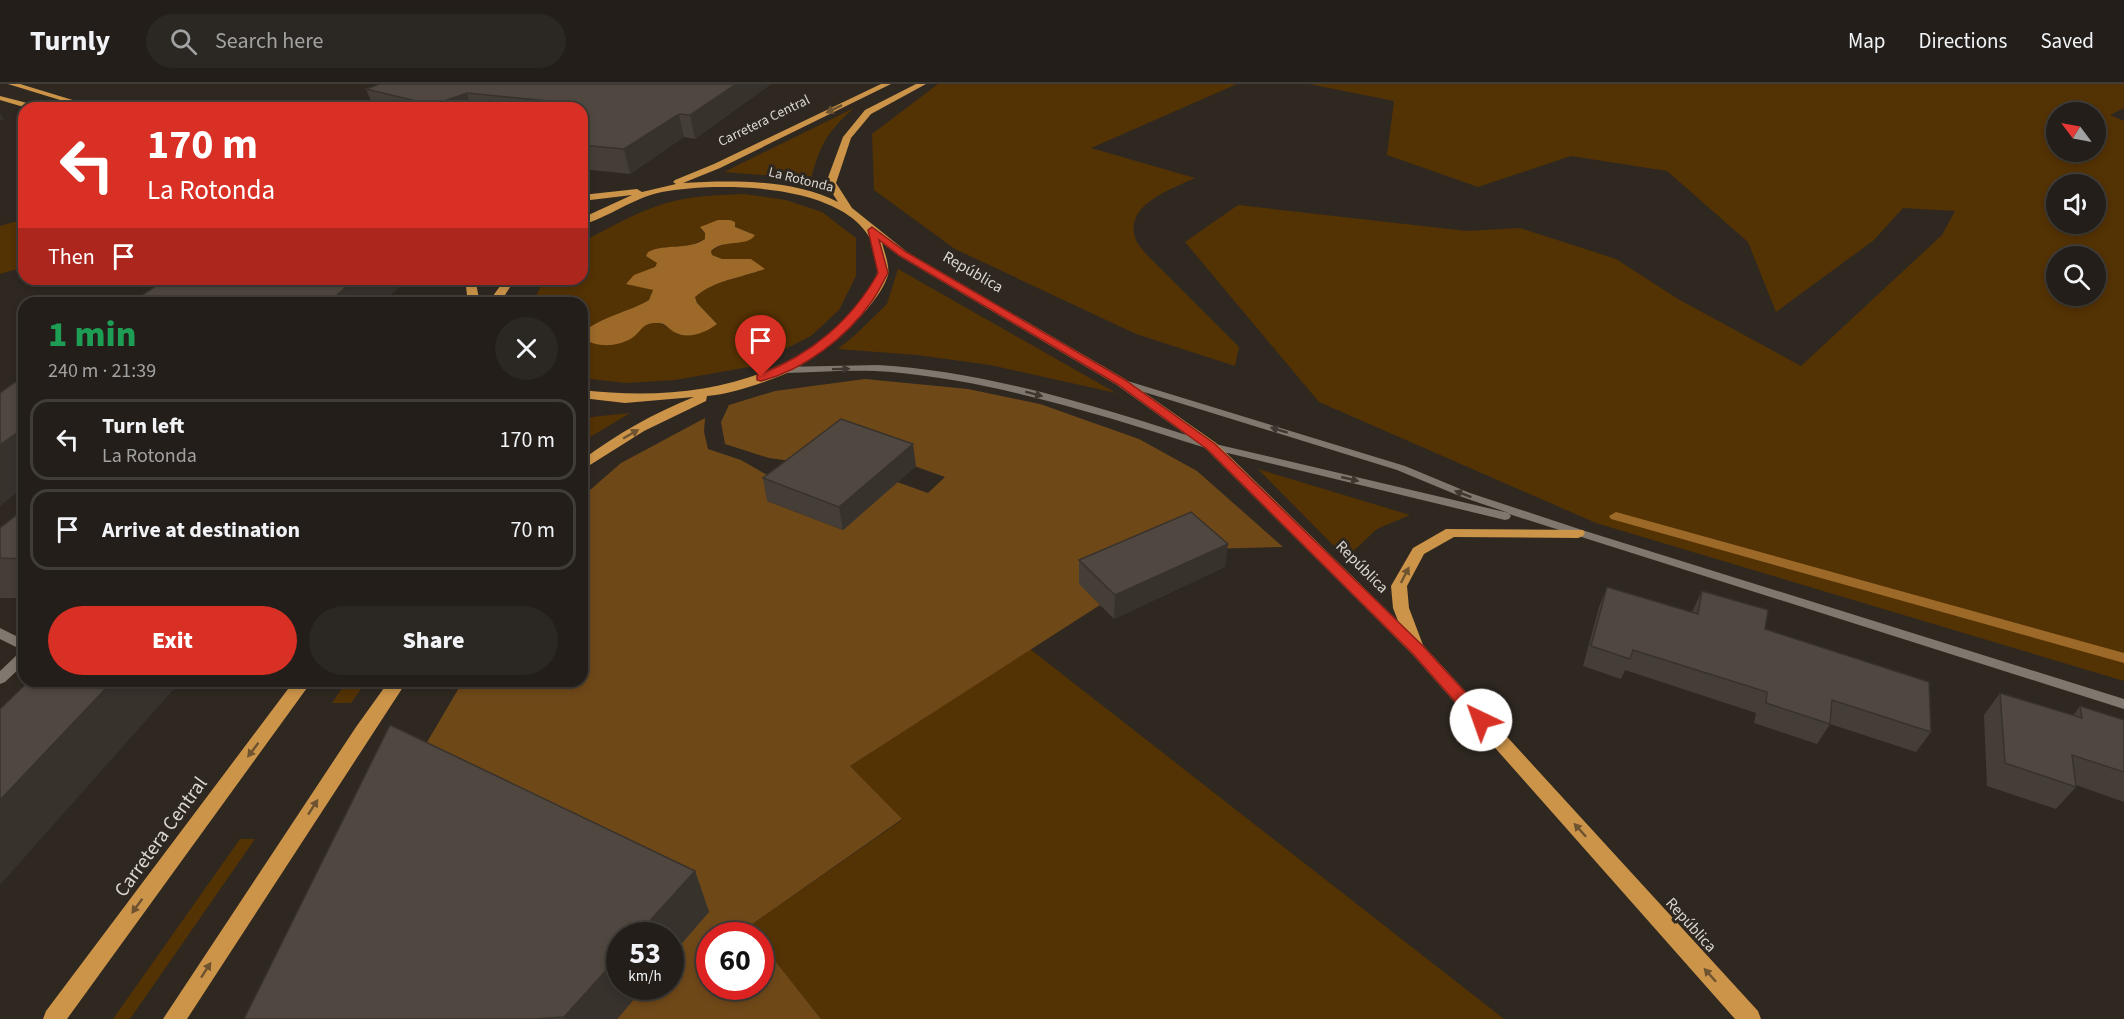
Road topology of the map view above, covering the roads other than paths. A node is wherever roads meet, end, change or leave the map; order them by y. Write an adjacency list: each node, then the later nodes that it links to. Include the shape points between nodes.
1 (12, 84): 5 (main road)
2 (886, 84): 7 (main road, Carretera Central, one-way to 7, via 717,166)
3 (922, 84): 9 (main road, via 868,111 847,137 831,183)
4 (0, 98): 6 (main road)
5 (74, 102)
6 (18, 103)
7 (658, 190): 8 (main road); 9 (main road, La Rotonda, via 707,184 763,186 814,196); 10 (main road, La Rotonda)
8 (588, 197)
9 (847, 208): 11 (main road, La Rotonda)
10 (588, 219)
11 (872, 230): 12 (main road, via 883,273 868,299 817,349); 13 (main road, República, via 903,254)
12 (783, 370): 14 (main road); 16 (street, one-way to 16, via 891,369 1009,387)
13 (1121, 382): 16 (main road, República); 18 (street, one-way to 13, via 1401,468)
14 (719, 392): 15 (main road, via 625,399); 17 (main road, one-way to 14, via 676,408)
15 (588, 395)
16 (1211, 446): 18 (street, one-way to 18); 21 (main road, República)
17 (588, 462)
18 (1578, 533): 21 (main road, one-way to 18, via 1401,608 1399,586 1418,551 1451,532); 26 (street)
19 (0, 633): 20 (street)
20 (18, 643)
21 (1418, 650): 29 (main road, República, one-way to 21)
22 (18, 662): 23 (street)
23 (0, 679)
24 (299, 687): 27 (main road, Carretera Central, one-way to 27)
25 (394, 687): 28 (main road, one-way to 25)
26 (2124, 704)
27 (54, 1019)
28 (174, 1019)
29 (1749, 1019)

